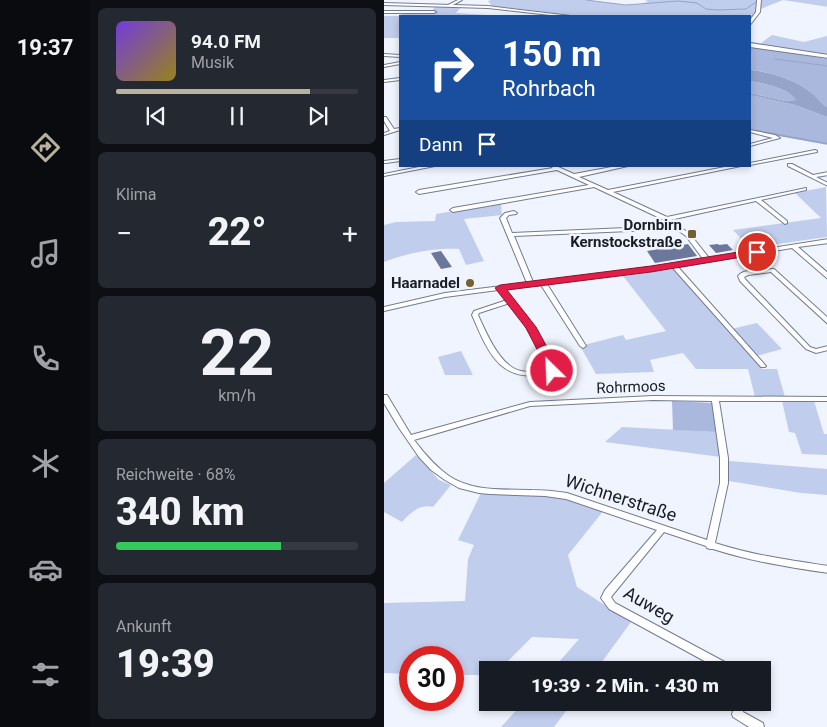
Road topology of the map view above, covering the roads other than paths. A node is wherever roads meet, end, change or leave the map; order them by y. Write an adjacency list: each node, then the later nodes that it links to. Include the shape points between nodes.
1 (460, 0): 4 (street)
2 (759, 0): 8 (main road, via 758,12)
3 (384, 4): 4 (main road)
4 (450, 5): 7 (main road)
5 (384, 12): 6 (street)
6 (434, 12)
7 (560, 15)
8 (751, 22)
9 (751, 45): 12 (main road)
10 (384, 54): 11 (street)
11 (399, 56)
12 (827, 58)
13 (399, 63): 14 (street)
14 (384, 66)
15 (399, 79): 16 (street)
16 (384, 81)
17 (384, 118): 19 (street)
18 (399, 129): 19 (street)
19 (393, 131): 21 (street)
20 (751, 131): 22 (street, via 778,138)
21 (384, 134)
22 (751, 144)
23 (815, 151): 26 (street)
24 (399, 160): 25 (street)
25 (386, 162)
26 (751, 164)
27 (790, 165): 35 (street)
28 (428, 167): 33 (street)
29 (555, 167): 34 (street); 39 (street)
30 (621, 167): 34 (street)
31 (734, 167): 40 (street)
32 (827, 173): 35 (street)
33 (384, 175)
34 (574, 176): 37 (street)
35 (814, 176): 36 (street)
36 (827, 185)
37 (595, 186): 40 (street); 42 (street)
38 (804, 189): 41 (street)
39 (419, 192)
40 (606, 192): 44 (street)
41 (757, 199): 44 (street); 45 (street)
42 (453, 210)
43 (514, 212): 47 (street, via 503,218)
44 (666, 219): 46 (street)
45 (785, 222)
46 (678, 227): 47 (street); 51 (street)
47 (510, 235): 56 (street)
48 (827, 241): 49 (street)
49 (793, 246): 50 (street); 54 (street)
50 (739, 255): 51 (street); 53 (street)
51 (707, 260): 52 (street)
52 (674, 266): 55 (street); 63 (street)
53 (755, 272): 60 (street, via 767,269 775,272); 62 (street, via 741,276 742,280 808,348 816,351)
54 (827, 277)
55 (543, 283): 56 (street); 61 (street)
56 (531, 284): 57 (street)
57 (500, 288): 58 (street); 59 (street, via 445,294)
58 (511, 301): 58 (street, via 531,327 552,371 512,371 485,337 476,312)
59 (384, 309)
60 (827, 322)
61 (584, 346)
62 (827, 348)
63 (763, 366)
64 (384, 397): 67 (street, Wichnerstraße)
65 (827, 399): 66 (street, Rohrmoos)
66 (716, 400): 67 (street, Rohrmoos, via 653,398 530,404); 69 (street, via 724,483)
67 (411, 438): 68 (street, Wichnerstraße, via 425,460 457,485 479,490 560,494)
68 (663, 528): 69 (street, Wichnerstraße); 71 (street, Auweg, via 606,598 612,606)
69 (710, 546): 70 (street, Wichnerstraße)
70 (827, 571)
71 (713, 661)
72 (738, 711): 73 (street, via 737,714)
73 (759, 727)

